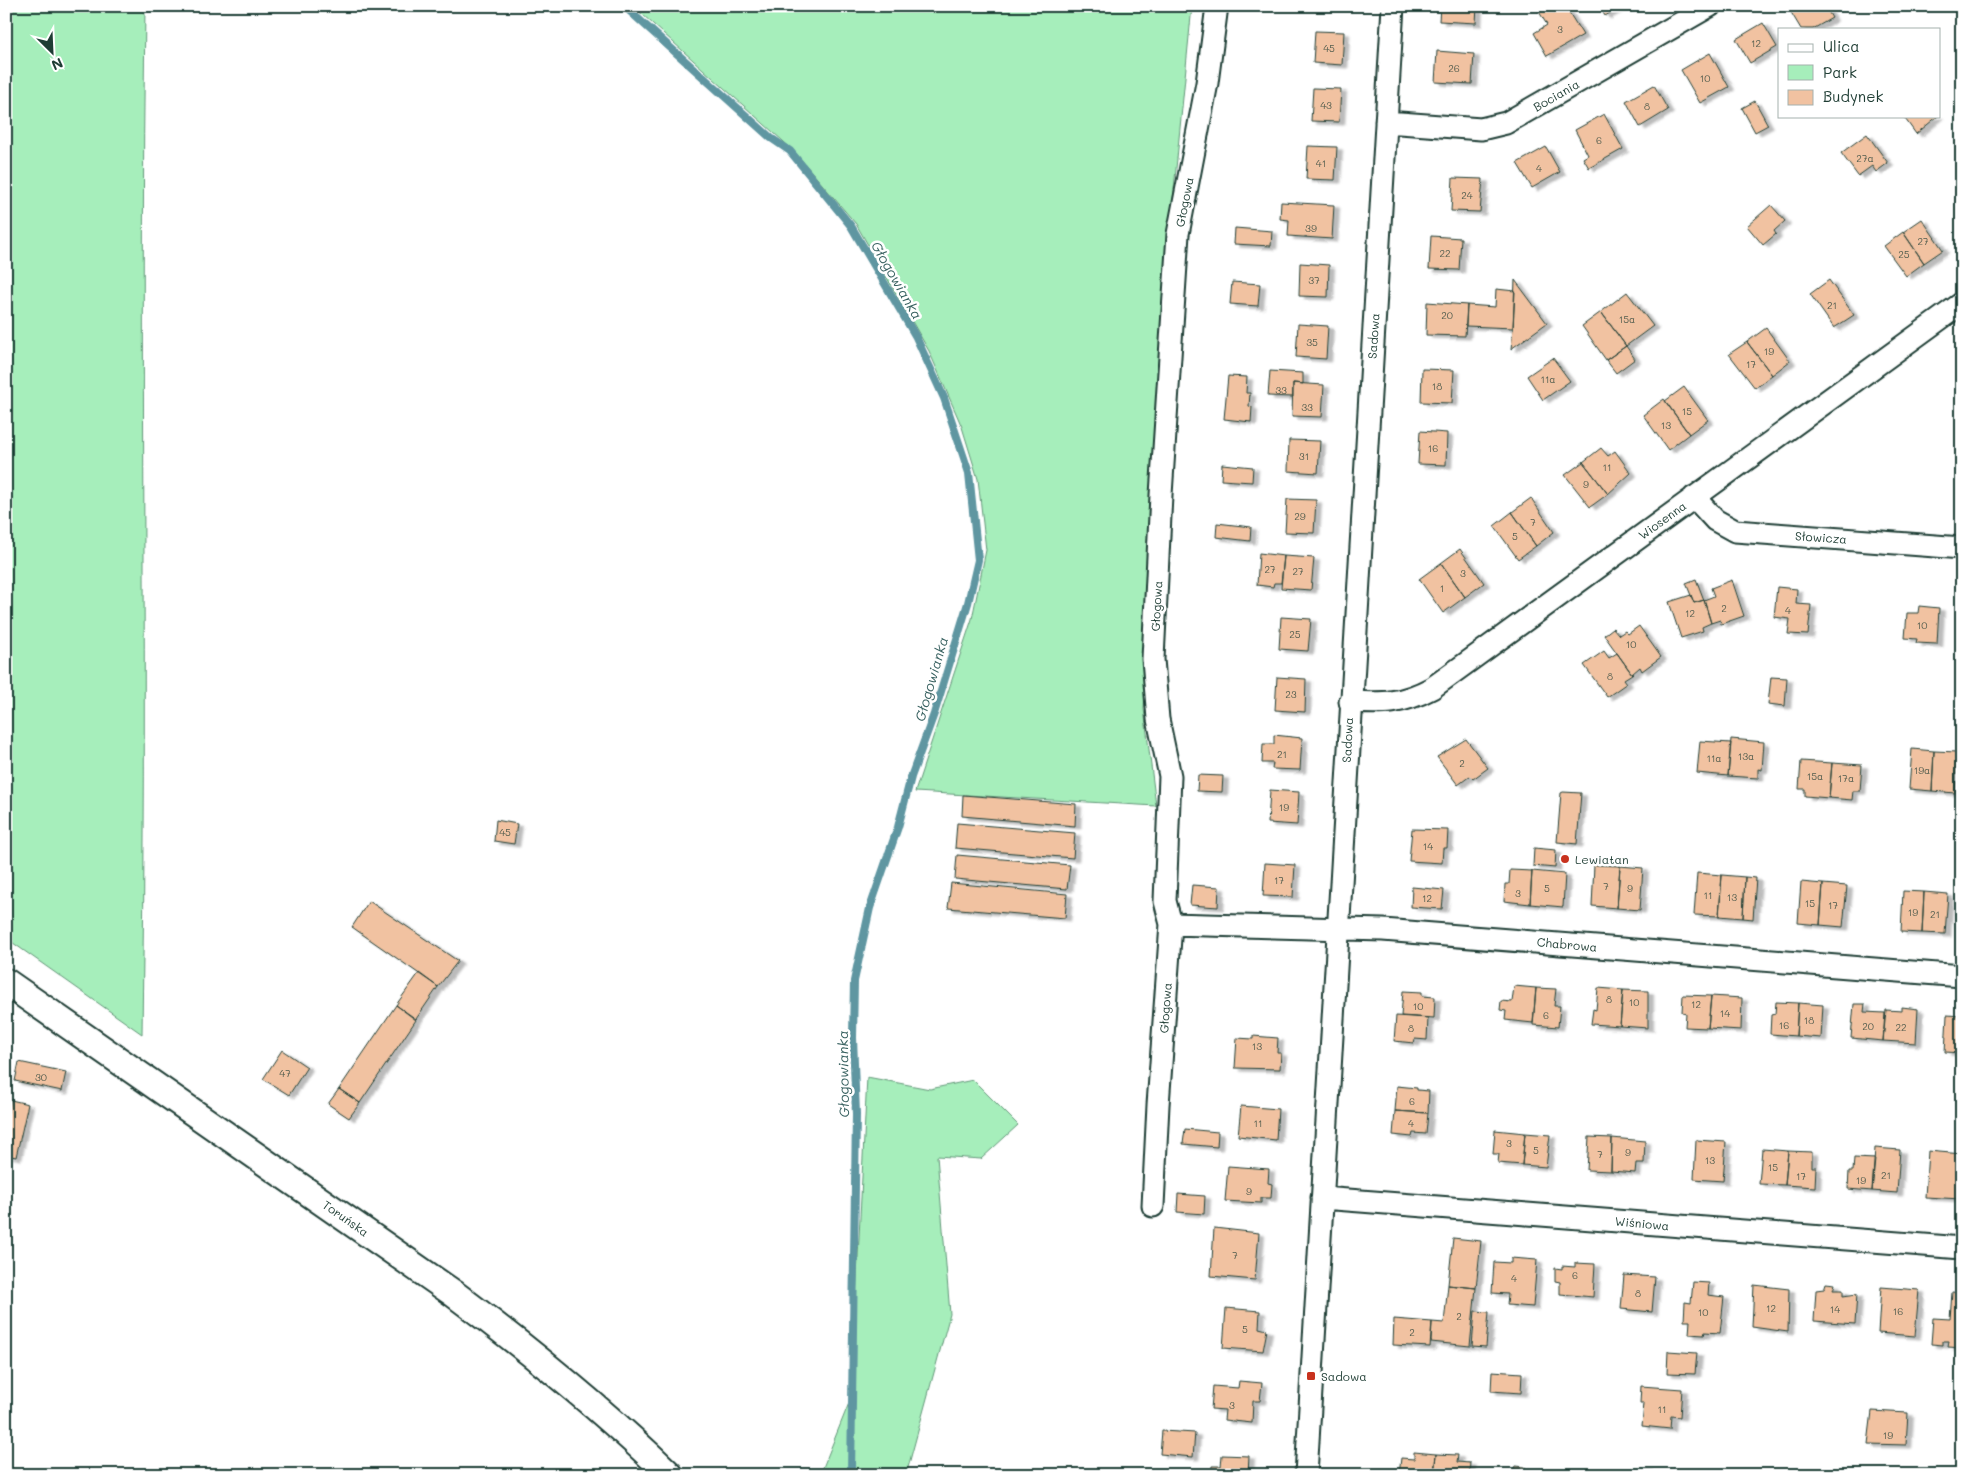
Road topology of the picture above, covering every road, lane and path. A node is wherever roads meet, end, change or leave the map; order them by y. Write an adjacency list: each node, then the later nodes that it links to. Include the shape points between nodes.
1 (1217, 6): 9 (street, Głogowa, via 1207,83 1178,234 1161,495 1153,659 1158,719 1170,776 1165,901)
2 (1393, 6): 4 (street, Sadowa)
3 (1710, 6): 4 (street, Bociania, via 1506,123 1481,129)
4 (1386, 122): 8 (street, Sadowa)
5 (1962, 303): 6 (street, Wiosenna)
6 (1694, 497): 7 (street, Słowicza, via 1715,520 1735,531); 8 (street, Wiosenna, via 1432,688 1412,699)
7 (1962, 548)
8 (1350, 702): 10 (street, Sadowa)
9 (1171, 924): 10 (street, Chabrowa); 14 (street, Głogowa)
10 (1337, 928): 11 (street, Chabrowa); 13 (street, Sadowa)
11 (1962, 976)
12 (6, 982): 16 (street, Toruńska, via 453,1292 630,1436)
13 (1322, 1198): 15 (street, Wiśniowa); 17 (street, Sadowa)
14 (1153, 1206)
15 (1962, 1248)
16 (670, 1475)
17 (1306, 1475)

